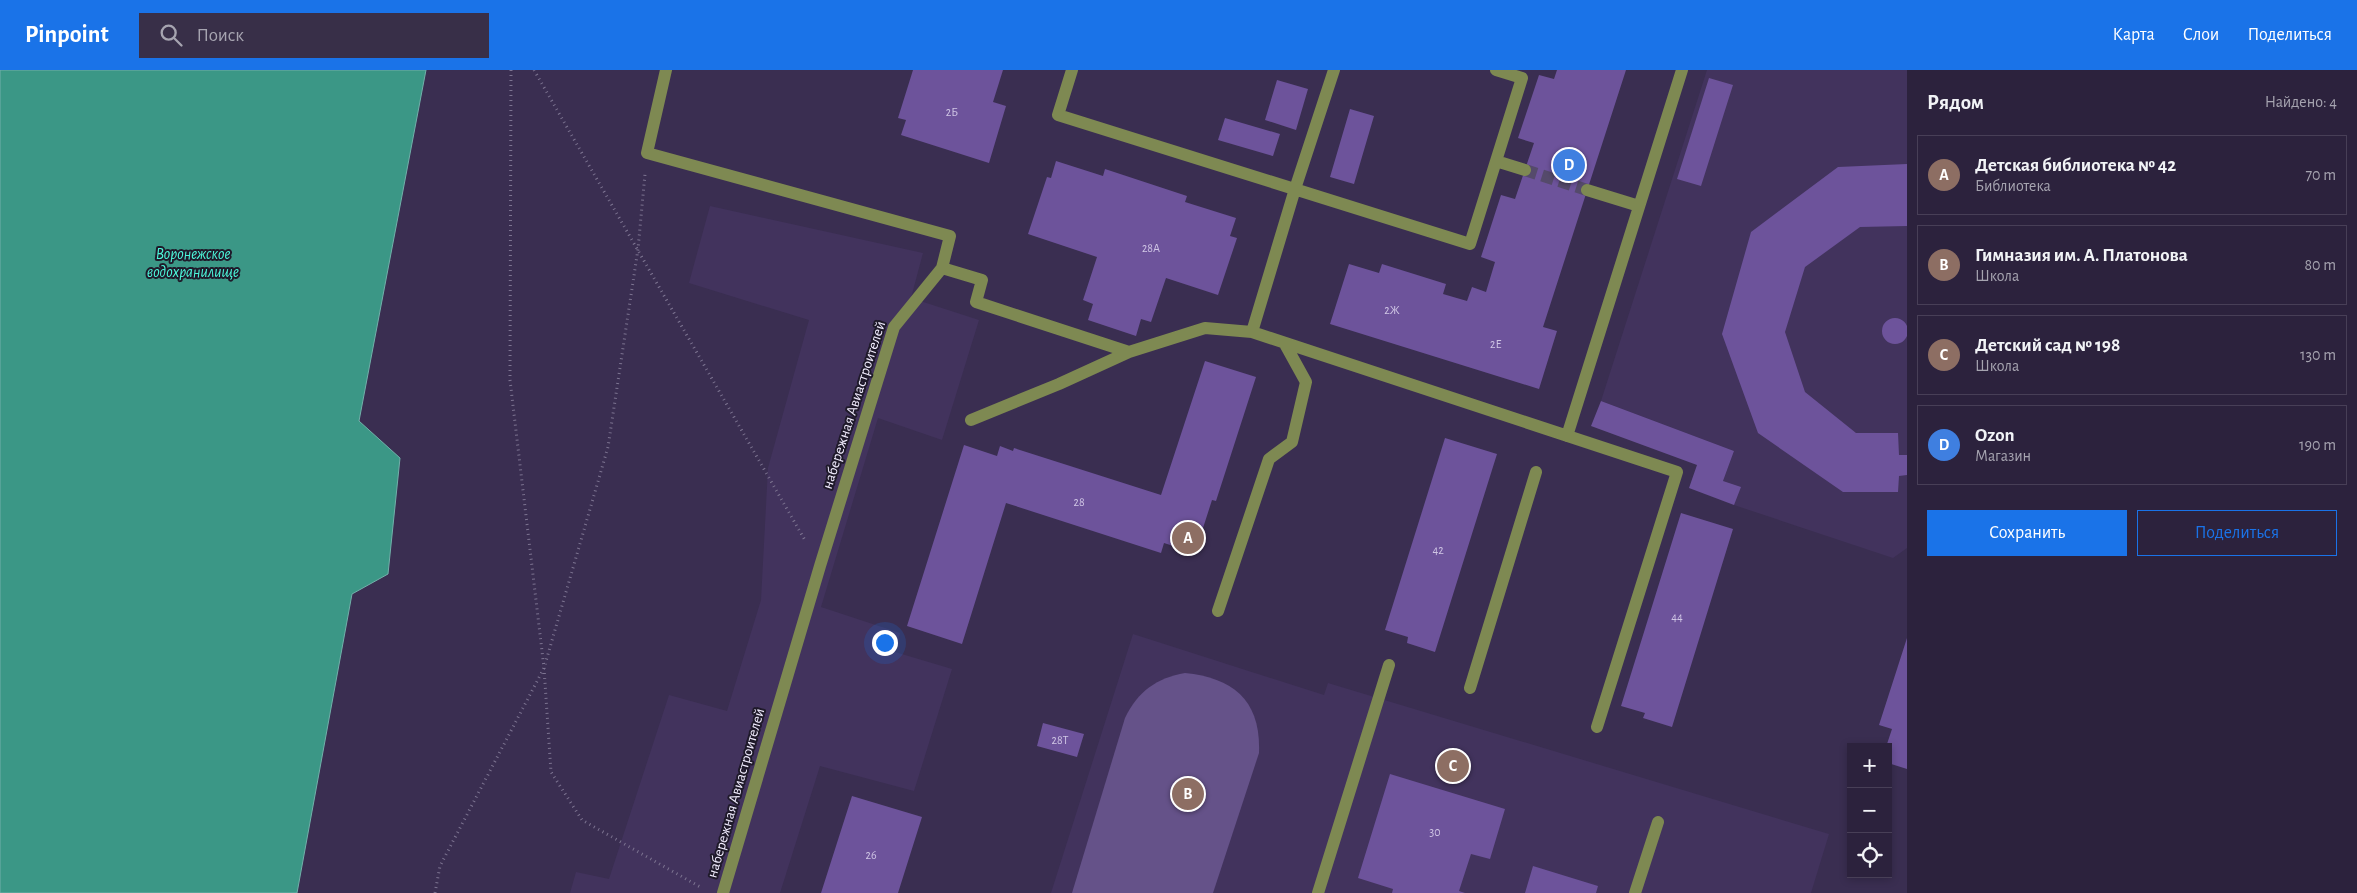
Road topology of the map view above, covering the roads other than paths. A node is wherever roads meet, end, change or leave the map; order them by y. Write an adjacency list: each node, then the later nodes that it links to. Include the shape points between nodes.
1 (666, 70): 11 (street, набережная Авиастроителей, via 647,153 950,236)
2 (1072, 70): 8 (street, via 1058,115)
3 (1334, 70): 8 (street)
4 (1496, 70): 6 (street, via 1522,78)
5 (1682, 70): 10 (street)
6 (1496, 161): 7 (street); 8 (street, via 1470,244)
7 (1524, 170)
8 (1295, 189): 12 (street)
9 (1587, 190): 10 (street)
10 (1639, 206): 16 (street)
11 (942, 268): 14 (street, via 982,280 976,302); 23 (street, набережная Авиастроителей, via 894,327)
12 (1252, 332): 13 (street); 14 (street, via 1205,328)
13 (1285, 344): 16 (street); 18 (street, via 1306,382 1292,442 1269,459)
14 (1128, 352): 15 (street)
15 (971, 420)
16 (1567, 436): 21 (street, via 1677,472)
17 (1536, 472): 20 (street)
18 (1218, 611)
19 (1389, 665): 24 (street)
20 (1470, 688)
21 (1597, 727)
22 (1658, 822): 25 (street)
23 (723, 893)
24 (1318, 893)
25 (1635, 893)

